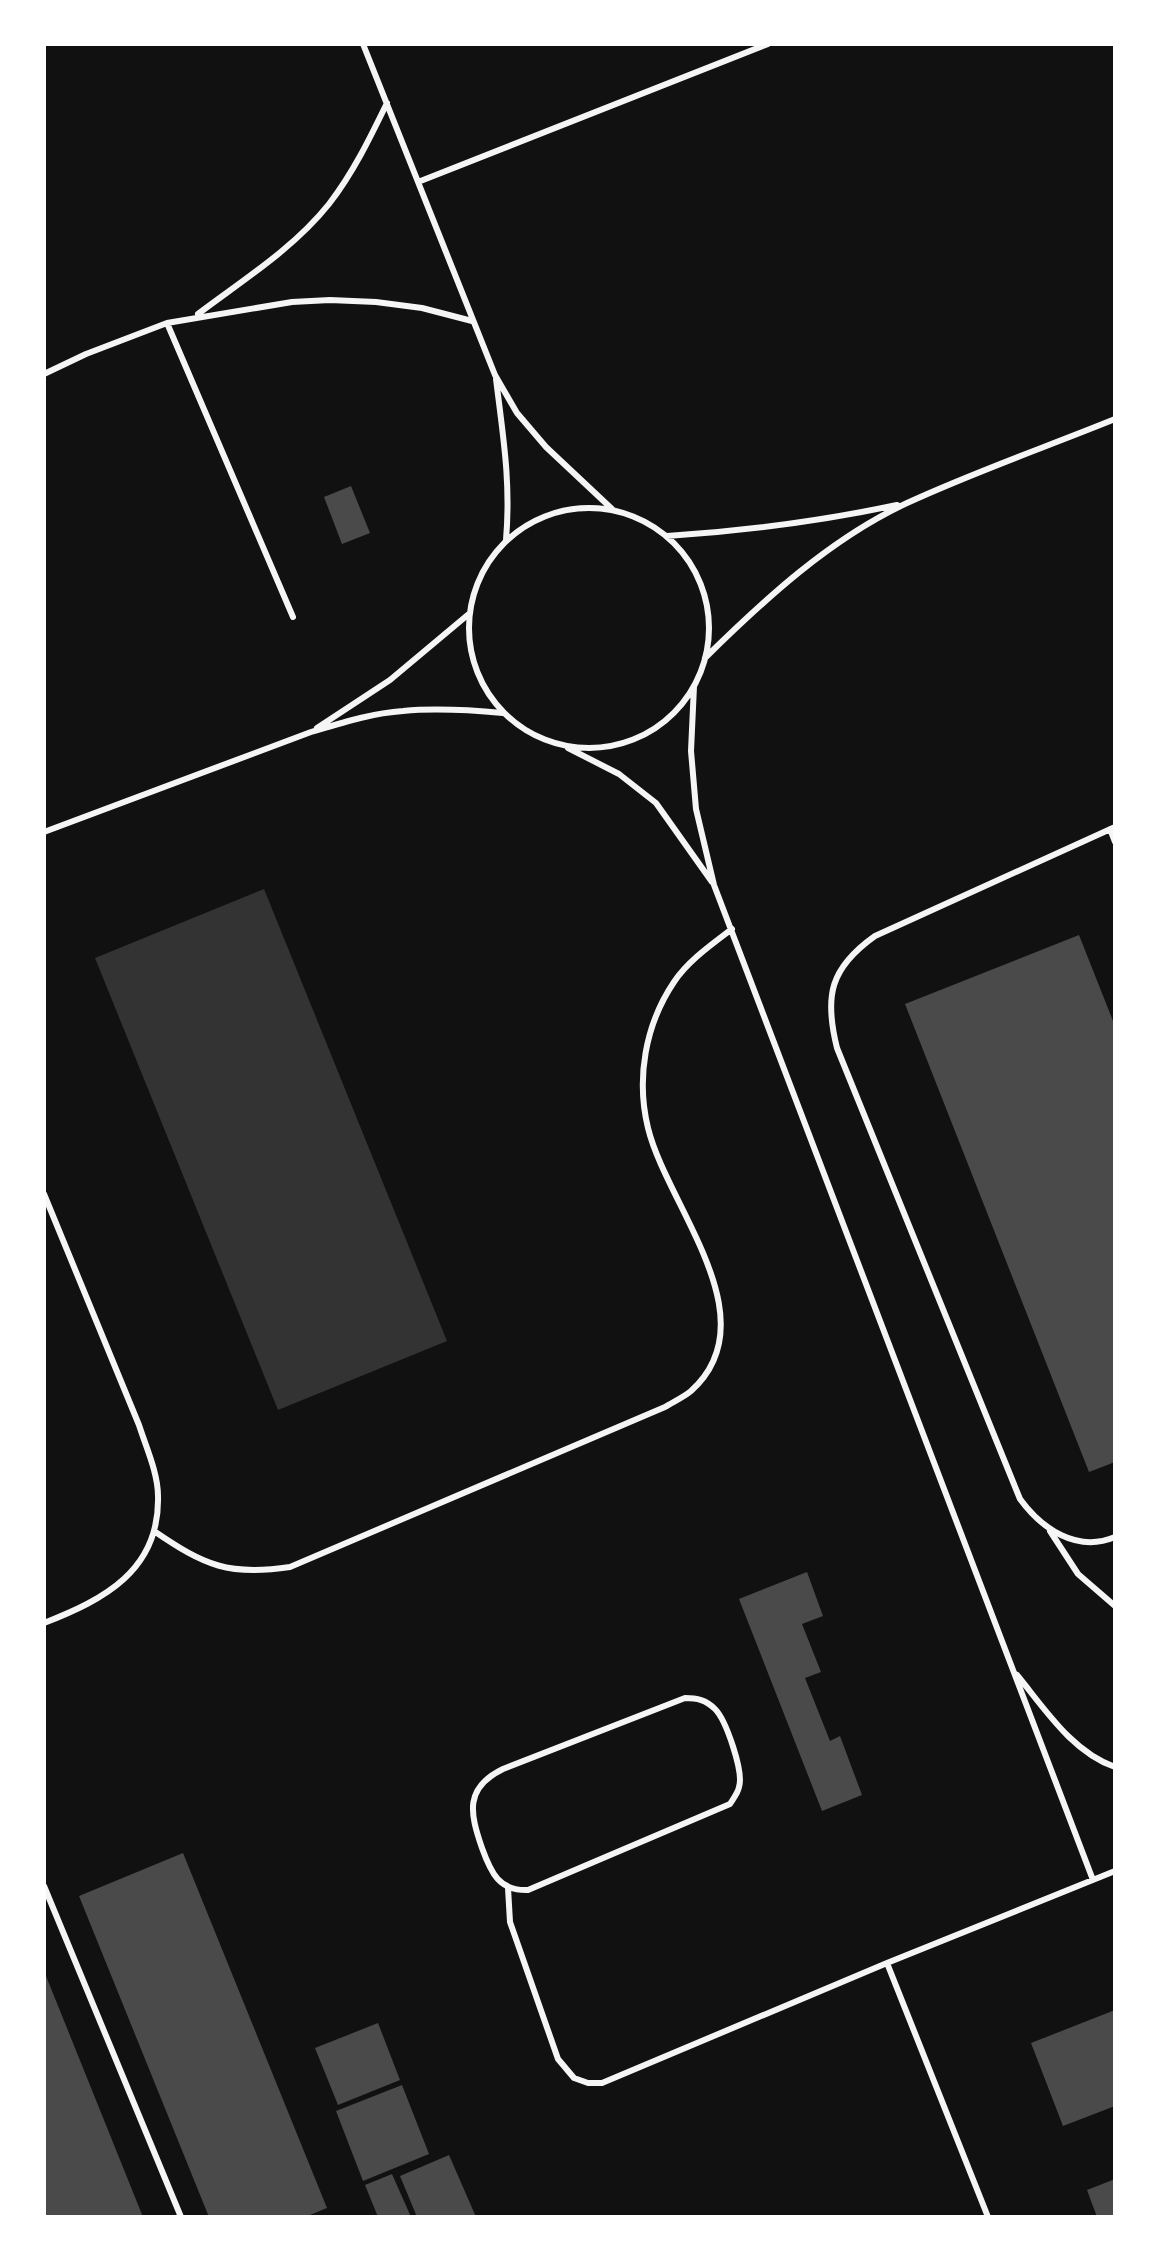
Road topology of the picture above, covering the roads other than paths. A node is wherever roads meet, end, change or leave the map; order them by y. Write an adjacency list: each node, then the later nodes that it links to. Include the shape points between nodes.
1 (363, 44): 3 (lane)
2 (768, 44): 4 (lane)
3 (387, 103): 4 (lane); 5 (lane, via 328,205 276,256)
4 (418, 182): 6 (lane)
5 (195, 316): 6 (lane, via 330,300 422,308); 7 (lane)
6 (472, 321): 9 (lane)
7 (167, 323): 8 (lane); 16 (lane)
8 (44, 374)
9 (495, 375): 12 (lane, via 517,413 546,447); 14 (lane, via 507,458)
10 (1115, 419): 11 (lane)
11 (905, 504): 13 (lane, via 747,531); 17 (lane, via 798,572)
12 (612, 509): 13 (lane); 14 (lane, via 555,512)
13 (667, 536): 17 (lane, via 689,561 703,591 709,625)
14 (506, 540): 15 (lane, via 476,587)
15 (470, 613): 19 (lane, via 470,650 482,683); 20 (lane, via 390,680)
16 (293, 617)
17 (705, 658): 18 (lane)
18 (694, 686): 21 (lane, via 670,716 639,737 603,748); 25 (lane, via 691,751 696,809)
19 (503, 713): 20 (lane, via 400,711); 21 (lane, via 532,734)
20 (311, 732): 23 (lane)
21 (566, 746): 25 (lane, via 619,774 656,803)
22 (1113, 828): 24 (lane); 29 (lane, via 875,936 841,968 829,1010 837,1048 1011,1478 1033,1517)
23 (44, 832)
24 (1115, 842)
25 (714, 885): 26 (lane)
26 (732, 929): 28 (lane, via 674,981 645,1053 642,1091 648,1130 716,1286 722,1314 720,1343 710,1370 690,1392 290,1567 255,1572 218,1567); 33 (lane)
27 (44, 1194): 28 (lane, via 151,1461 158,1496)
28 (154, 1531): 32 (lane, via 140,1562 116,1588)
29 (1050, 1531): 30 (lane, via 1089,1542); 31 (lane, via 1078,1574)
30 (1115, 1537)
31 (1115, 1606)
32 (44, 1623)
33 (1013, 1669): 34 (lane, via 1075,1744); 36 (lane)
34 (1115, 1767)
35 (1115, 1871): 36 (lane)
36 (1093, 1880): 39 (lane)
37 (44, 1886): 40 (lane)
38 (508, 1888): 38 (lane, via 528,1890 730,1804 741,1775 713,1706 685,1698 491,1775 474,1797 474,1825 493,1875); 39 (lane, via 510,1922 558,2059 574,2078 588,2083 602,2083)
39 (887, 1963): 41 (lane)
40 (181, 2217)
41 (988, 2217)

